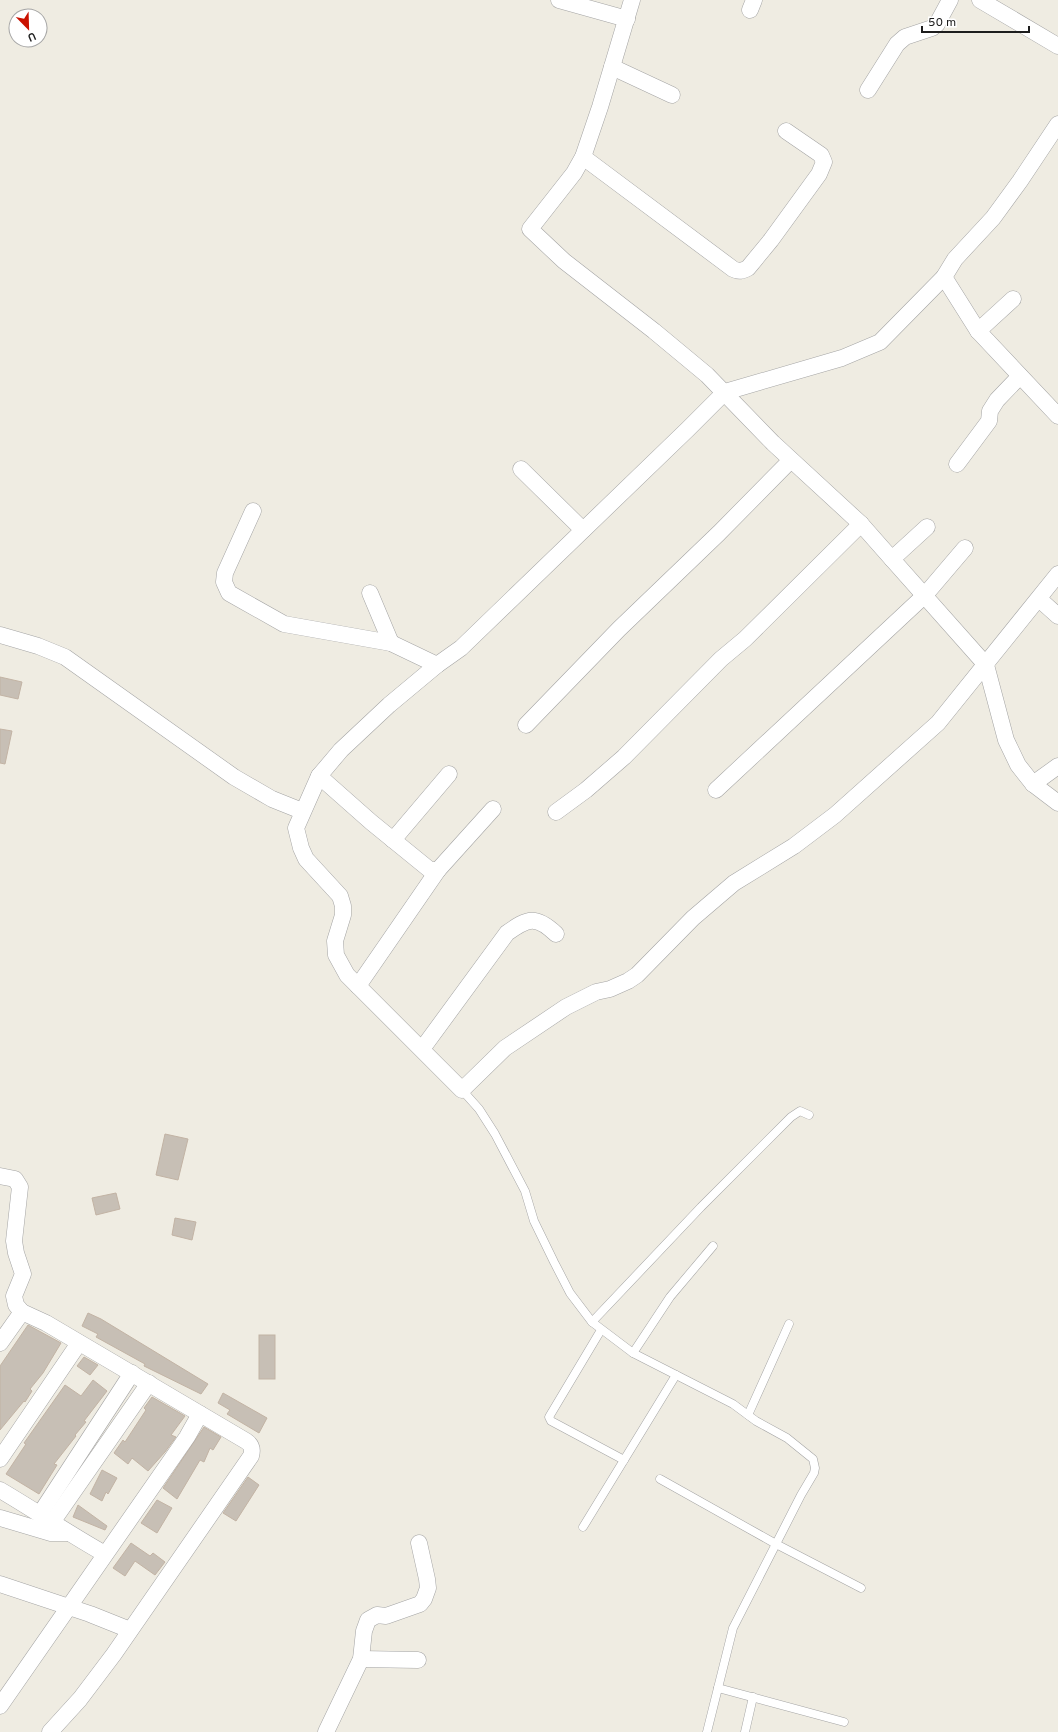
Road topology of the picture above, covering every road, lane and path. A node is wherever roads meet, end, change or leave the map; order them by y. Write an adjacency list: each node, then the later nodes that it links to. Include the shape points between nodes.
1 (559, 0): 5 (street)
2 (632, 0): 5 (street)
3 (950, 0): 8 (street, via 937,24 905,37 897,44)
4 (980, 0): 6 (street)
5 (627, 19): 7 (street)
6 (1058, 46)
7 (612, 67): 9 (street); 12 (street)
8 (868, 90)
9 (672, 95)
10 (1058, 124): 13 (street, via 993,218 955,259)
11 (786, 131): 12 (street, via 821,155 824,162 820,174 772,240 743,271 733,269)
12 (583, 157): 17 (street, via 571,178 530,229 564,261 654,331)
13 (944, 277): 15 (street); 17 (street, via 880,342 842,358)
14 (1014, 299): 15 (street)
15 (978, 331): 16 (street)
16 (1020, 376): 18 (street); 20 (street, via 997,400 990,411 989,421)
17 (724, 392): 19 (street); 25 (street)
18 (1058, 416)
19 (791, 460): 23 (street); 37 (street, via 619,629)
20 (957, 464)
21 (521, 468): 25 (street)
22 (253, 511): 34 (street, via 225,573 224,582 229,594 284,624)
23 (860, 524): 27 (street); 46 (street, via 624,757)
24 (927, 527): 27 (street)
25 (583, 530): 35 (street, via 461,648)
26 (965, 548): 30 (street)
27 (892, 559): 30 (street)
28 (1058, 574): 31 (street)
29 (370, 593): 34 (street)
30 (925, 596): 36 (street); 42 (street)
31 (1039, 599): 32 (street); 36 (street)
32 (1058, 616)
33 (0, 635): 45 (street, via 38,646 72,661 234,777 272,799)
34 (391, 643): 35 (street)
35 (437, 665): 40 (street, via 389,704 341,750)
36 (986, 665): 41 (street, via 1006,740 1018,765); 52 (street, via 938,723 835,815 794,846 734,883 693,918 637,975 566,1007 505,1048)
37 (526, 725)
38 (1058, 766): 41 (street)
39 (449, 774): 47 (street)
40 (319, 776): 45 (street); 47 (street)
41 (1033, 784): 43 (street)
42 (716, 790)
43 (1058, 803)
44 (494, 809): 48 (street)
45 (302, 811): 50 (street, via 296,828 301,848 306,859 340,896 344,915 335,941 336,955 347,975)
46 (556, 812)
47 (393, 840): 48 (street, via 430,870)
48 (438, 870): 50 (street)
49 (556, 934): 51 (street, via 545,923 538,921 518,925 507,933)
50 (358, 986): 51 (street)
51 (422, 1049): 52 (street)
52 (462, 1090): 57 (lane, via 480,1109 495,1134 525,1191 534,1222 554,1262 570,1293)
53 (809, 1115): 57 (lane, via 800,1112 791,1117)
54 (0, 1176): 56 (street, via 15,1179 20,1187 14,1241 23,1274 14,1296)
55 (713, 1246): 62 (lane, via 670,1297)
56 (22, 1312): 60 (street); 61 (street)
57 (592, 1322): 59 (lane)
58 (789, 1324): 67 (lane)
59 (601, 1330): 62 (lane); 69 (lane, via 550,1417 551,1421)
60 (0, 1343)
61 (79, 1343): 63 (street); 68 (street)
62 (633, 1353): 64 (lane)
63 (132, 1373): 65 (street); 73 (street)
64 (676, 1375): 67 (lane, via 733,1404); 69 (lane)
65 (149, 1383): 66 (street); 73 (street)
66 (200, 1414): 78 (street, via 187,1437); 82 (street, via 250,1443 253,1450)
67 (748, 1415): 77 (lane, via 787,1438 810,1456 815,1464 814,1473)
68 (0, 1459)
69 (624, 1460): 74 (lane)
70 (660, 1479): 77 (lane)
71 (0, 1490): 73 (street)
72 (0, 1518): 75 (street, via 51,1533)
73 (46, 1518): 75 (street)
74 (583, 1528)
75 (68, 1533): 78 (street)
76 (419, 1543): 83 (street, via 428,1588 424,1599 420,1604 386,1616 377,1615 368,1620)
77 (776, 1544): 80 (lane); 85 (lane, via 734,1628)
78 (105, 1554): 81 (street)
79 (2, 1588): 81 (street)
80 (861, 1588)
81 (70, 1607): 82 (street); 87 (street)
82 (130, 1630): 89 (street, via 80,1699)
83 (361, 1659): 84 (street); 90 (street)
84 (418, 1660)
85 (718, 1688): 86 (lane); 91 (lane)
86 (753, 1697): 88 (lane); 92 (lane)
87 (0, 1706)
88 (844, 1722)
89 (50, 1732)
90 (326, 1732)
91 (708, 1732)
92 (745, 1732)

